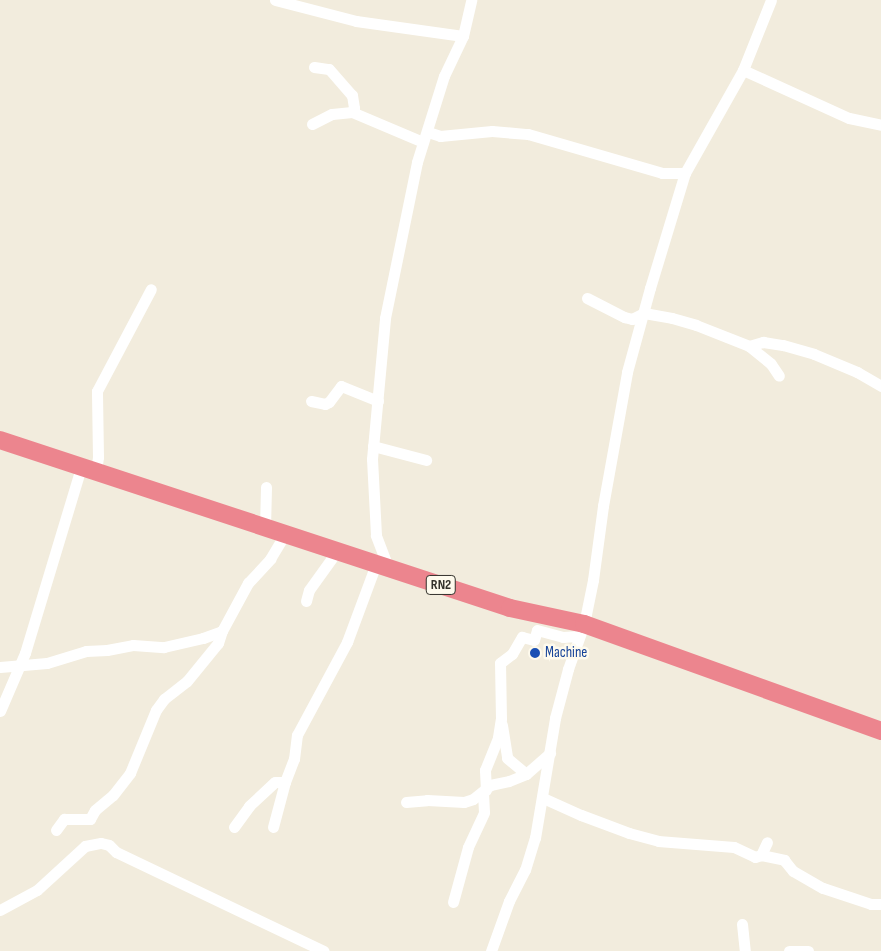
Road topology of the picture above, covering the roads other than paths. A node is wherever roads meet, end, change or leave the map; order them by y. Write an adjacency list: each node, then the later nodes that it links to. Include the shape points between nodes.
1 (275, 0): 4 (street, via 356,21)
2 (471, 0): 4 (street)
3 (771, 0): 6 (street)
4 (463, 36): 10 (street, via 444,76)
5 (314, 66): 7 (street, via 329,69 352,95)
6 (743, 70): 9 (street, via 849,118); 11 (street)
7 (352, 112): 8 (street, via 332,114); 10 (street)
8 (312, 124)
9 (881, 125)
10 (426, 137): 11 (street, via 492,132 528,134 662,173); 19 (street, via 417,162 385,318)
11 (685, 173): 14 (street)
12 (151, 289): 23 (street, via 97,391 98,457)
13 (588, 298): 14 (street, via 624,317 632,319)
14 (644, 313): 15 (street, via 696,325); 30 (street, via 625,382)
15 (749, 346): 16 (street, via 772,364); 17 (street, via 763,342 814,354)
16 (779, 376)
17 (881, 386)
18 (311, 401): 19 (street, via 325,404 341,386)
19 (378, 401): 21 (street)
20 (0, 440): 23 (highway, RN2)
21 (373, 446): 22 (street); 28 (street, via 376,535)
22 (426, 460)
23 (88, 470): 25 (highway, RN2); 32 (street)
24 (266, 487): 25 (street)
25 (265, 528): 26 (highway, RN2)
26 (285, 534): 27 (highway, RN2); 31 (street, via 270,559 248,582)
27 (337, 551): 28 (highway, RN2); 29 (street, via 309,590)
28 (382, 565): 30 (highway, RN2); 39 (street, via 347,642 297,735 294,759)
29 (306, 601)
30 (582, 630): 35 (street, via 563,637 537,630 534,640 522,637 512,654 500,663); 36 (highway, RN2); 37 (street, via 557,710)
31 (222, 631): 32 (street, via 164,647 141,644 86,651 47,664); 45 (street, via 207,658 156,710 134,766 113,795 95,810 90,819 64,819)
32 (20, 666): 33 (street); 34 (street)
33 (0, 667)
34 (0, 711)
35 (501, 721): 38 (street, via 508,758); 40 (street, via 485,770)
36 (881, 731)
37 (550, 753): 38 (street); 41 (street)
38 (526, 774): 40 (street, via 490,785)
39 (285, 782): 43 (street, via 275,782 249,806); 44 (street)
40 (484, 791): 42 (street, via 464,802); 48 (street, via 484,812 468,848)
41 (543, 798): 47 (street, via 642,837 734,848 755,857); 53 (street, via 526,870 509,901)
42 (406, 802)
43 (234, 827)
44 (273, 827)
45 (56, 830)
46 (767, 842): 47 (street)
47 (761, 855): 49 (street, via 784,860 793,871 823,888 871,904)
48 (453, 902)
49 (881, 904)
50 (0, 910): 52 (street, via 37,890 85,846 101,842)
51 (742, 924): 54 (street)
52 (324, 951)
53 (491, 951)
54 (745, 951)
55 (789, 951): 56 (street)
56 (808, 951)

